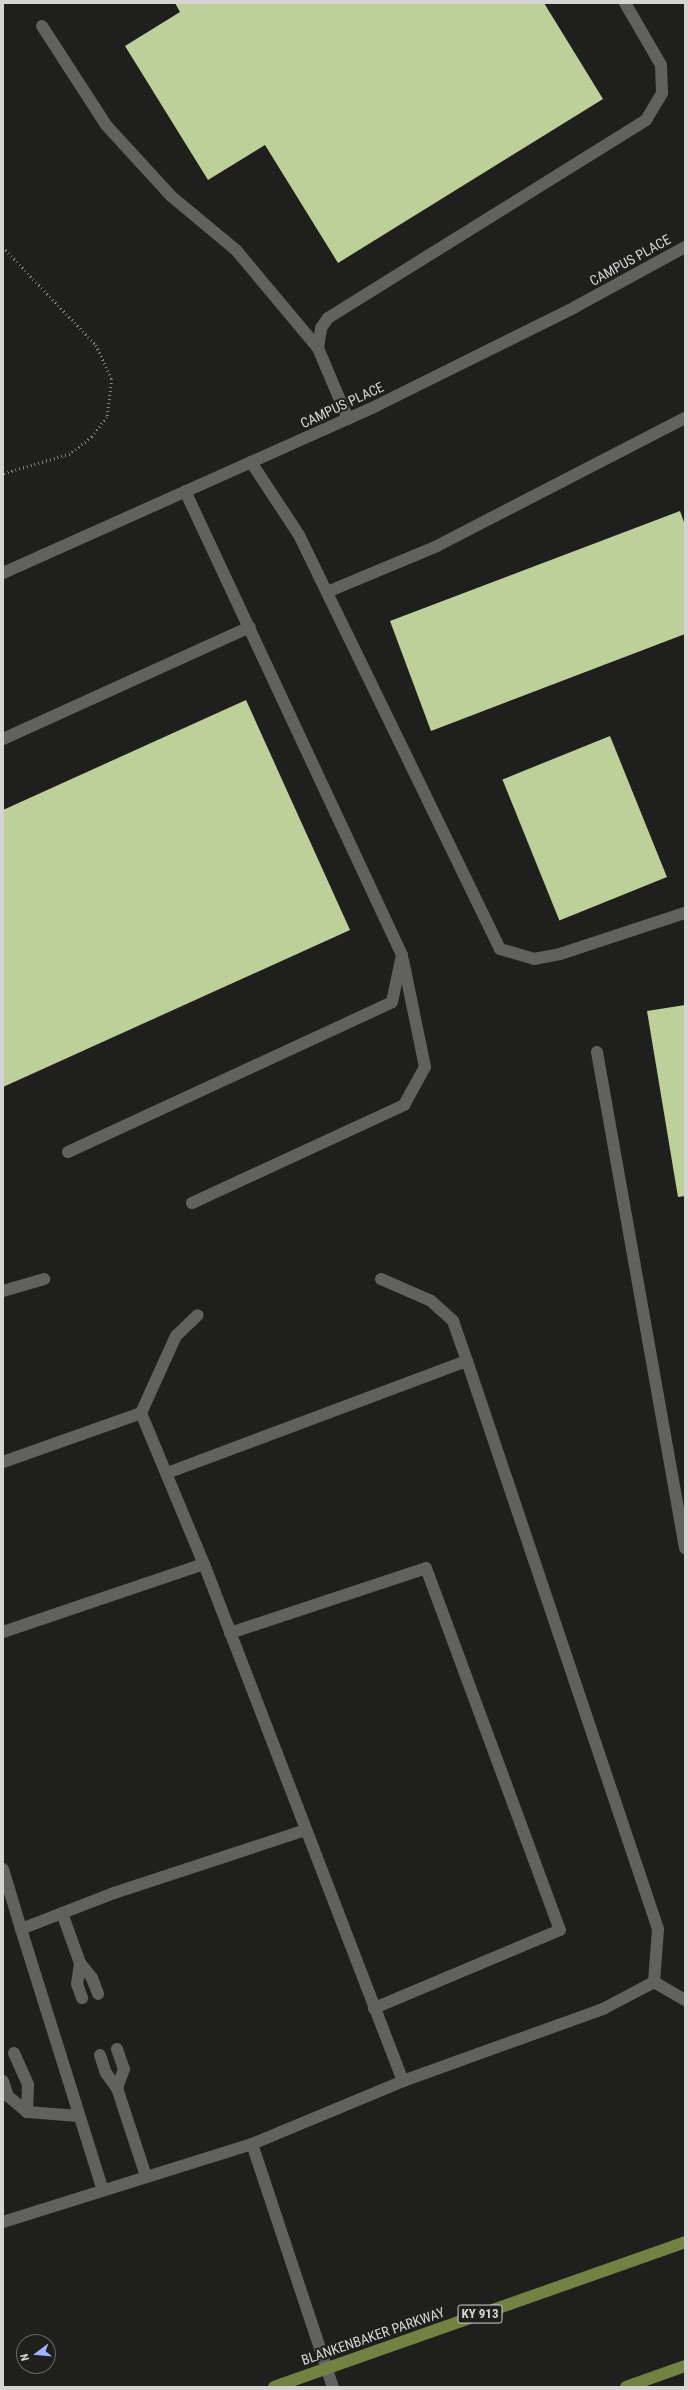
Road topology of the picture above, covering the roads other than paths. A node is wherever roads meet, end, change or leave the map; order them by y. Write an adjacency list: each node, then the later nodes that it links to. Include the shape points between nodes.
1 (625, 3): 4 (street, via 661,65 662,93 646,120 347,305 321,328)
2 (42, 26): 4 (street, via 106,125 171,196 236,250)
3 (685, 247): 6 (street, CAMPUS PLACE, via 575,307)
4 (318, 348): 6 (street)
5 (685, 418): 10 (street, via 435,547)
6 (348, 419): 7 (street, CAMPUS PLACE)
7 (251, 462): 8 (street, CAMPUS PLACE); 10 (street, via 299,535)
8 (185, 491): 9 (street, CAMPUS PLACE); 11 (street)
9 (3, 573)
10 (327, 592): 13 (street, via 500,949 534,959 560,954)
11 (250, 627): 12 (street); 14 (street)
12 (3, 739)
13 (685, 913)
14 (402, 955): 16 (street, via 392,1002); 17 (street, via 425,1066 404,1105)
15 (597, 1052): 26 (street)
16 (68, 1152)
17 (192, 1203)
18 (44, 1279): 20 (street)
19 (381, 1279): 22 (street, via 431,1301 453,1321)
20 (3, 1291)
21 (198, 1315): 23 (street, via 176,1336)
22 (467, 1361): 25 (street); 35 (street, via 658,1929)
23 (141, 1413): 24 (street); 25 (street)
24 (3, 1462)
25 (167, 1473): 27 (street)
26 (685, 1548)
27 (204, 1564): 28 (street); 29 (street)
28 (3, 1632)
29 (230, 1633): 30 (street); 39 (street, via 426,1568 560,1930)
30 (306, 1830): 32 (street); 39 (street)
31 (3, 1869): 33 (street)
32 (62, 1913): 33 (street); 34 (street)
33 (21, 1929): 47 (street)
34 (80, 1963): 36 (street, via 92,1978); 37 (street, via 77,1984)
35 (654, 1982): 38 (street); 44 (street, via 603,2009)
36 (98, 1994)
37 (82, 1998)
38 (685, 2000)
39 (374, 2008): 44 (street)
40 (117, 2049): 45 (street, via 124,2069)
41 (14, 2053): 46 (street, via 28,2085)
42 (100, 2055): 45 (street, via 106,2073)
43 (3, 2081): 46 (street, via 8,2096)
44 (403, 2081): 48 (street)
45 (117, 2088): 49 (street)
46 (28, 2112): 47 (street)
47 (79, 2116): 50 (street)
48 (252, 2144): 49 (street); 54 (street)
49 (146, 2176): 50 (street)
50 (103, 2190): 51 (street)
51 (3, 2222)
52 (685, 2242): 54 (main road, BLANKENBAKER PARKWAY / KY 913)
53 (685, 2366): 57 (main road)
54 (327, 2368): 55 (main road, BLANKENBAKER PARKWAY / KY 913); 56 (street)
55 (274, 2387)
56 (333, 2387)
57 (626, 2387)

